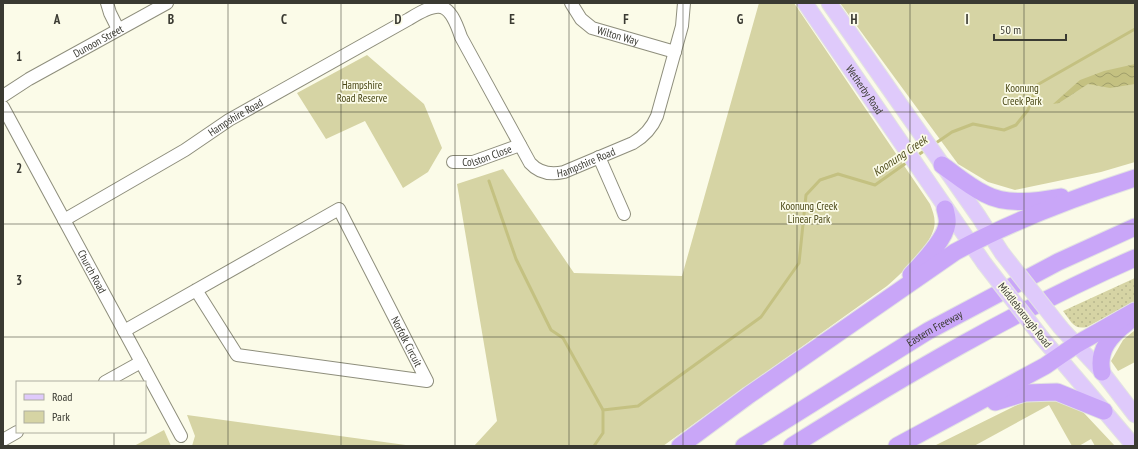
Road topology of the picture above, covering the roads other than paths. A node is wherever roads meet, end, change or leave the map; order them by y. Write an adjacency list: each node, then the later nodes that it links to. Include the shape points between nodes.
1 (108, 3): 8 (street)
2 (167, 3): 8 (street, Dunoon Street)
3 (571, 3): 9 (street, Wilton Way, via 581,19 592,28)
4 (684, 3): 9 (street, Hampshire Road, via 683,21)
5 (804, 3): 18 (main road, Wetherby Road)
6 (829, 3): 17 (main road, Wetherby Road)
7 (446, 7): 14 (street, Hampshire Road); 23 (street, Hampshire Road, via 409,19 229,120 185,150)
8 (121, 28): 10 (street, Dunoon Street)
9 (674, 52): 15 (street, Hampshire Road, via 652,127 642,138)
10 (29, 79): 11 (street, Dunoon Street); 12 (street, Dunoon Street)
11 (3, 89)
12 (3, 96)
13 (4, 111): 23 (street, Church Road)
14 (520, 145): 15 (street, Hampshire Road, via 533,166 550,174 564,172); 16 (street, Colston Close, via 473,162)
15 (600, 157): 22 (street)
16 (452, 162)
17 (942, 165): 20 (highway, via 986,195 997,199 1029,201); 25 (main road, Middleborough Road)
18 (924, 177): 21 (main road, Middleborough Road)
19 (1135, 178): 20 (highway)
20 (1087, 193): 25 (highway)
21 (945, 209): 26 (main road, Middleborough Road); 30 (highway, via 947,224 943,234 925,259)
22 (624, 214)
23 (64, 220): 32 (street, Church Road)
24 (1135, 227): 45 (highway, Eastern Freeway, via 1058,262 928,331)
25 (990, 233): 26 (highway); 33 (main road, Middleborough Road, bridge, via 1061,328)
26 (970, 244): 30 (highway); 34 (main road, Middleborough Road, bridge)
27 (1135, 258): 46 (highway, via 1030,308 868,398)
28 (196, 290): 28 (street, Norfolk Circuit, via 339,209 427,381 237,355); 32 (street, Norfolk Circuit)
29 (1135, 311): 33 (highway)
30 (868, 312): 44 (highway)
31 (1135, 318): 36 (highway, via 1121,327 1102,349)
32 (124, 331): 35 (street, Church Road)
33 (1077, 344): 34 (highway); 36 (main road, Middleborough Road)
34 (1058, 356): 38 (main road, Middleborough Road); 39 (highway, via 1046,366)
35 (141, 362): 37 (street); 42 (street, Church Road)
36 (1102, 372): 40 (main road, Middleborough Road)
37 (107, 381)
38 (1104, 411): 39 (highway, via 1057,392 1025,393); 48 (main road, Middleborough Road)
39 (962, 412): 47 (highway)
40 (1135, 416)
41 (16, 433): 43 (street)
42 (181, 436)
43 (3, 440)
44 (680, 446)
45 (744, 446)
46 (792, 446)
47 (897, 446)
48 (1134, 446)

